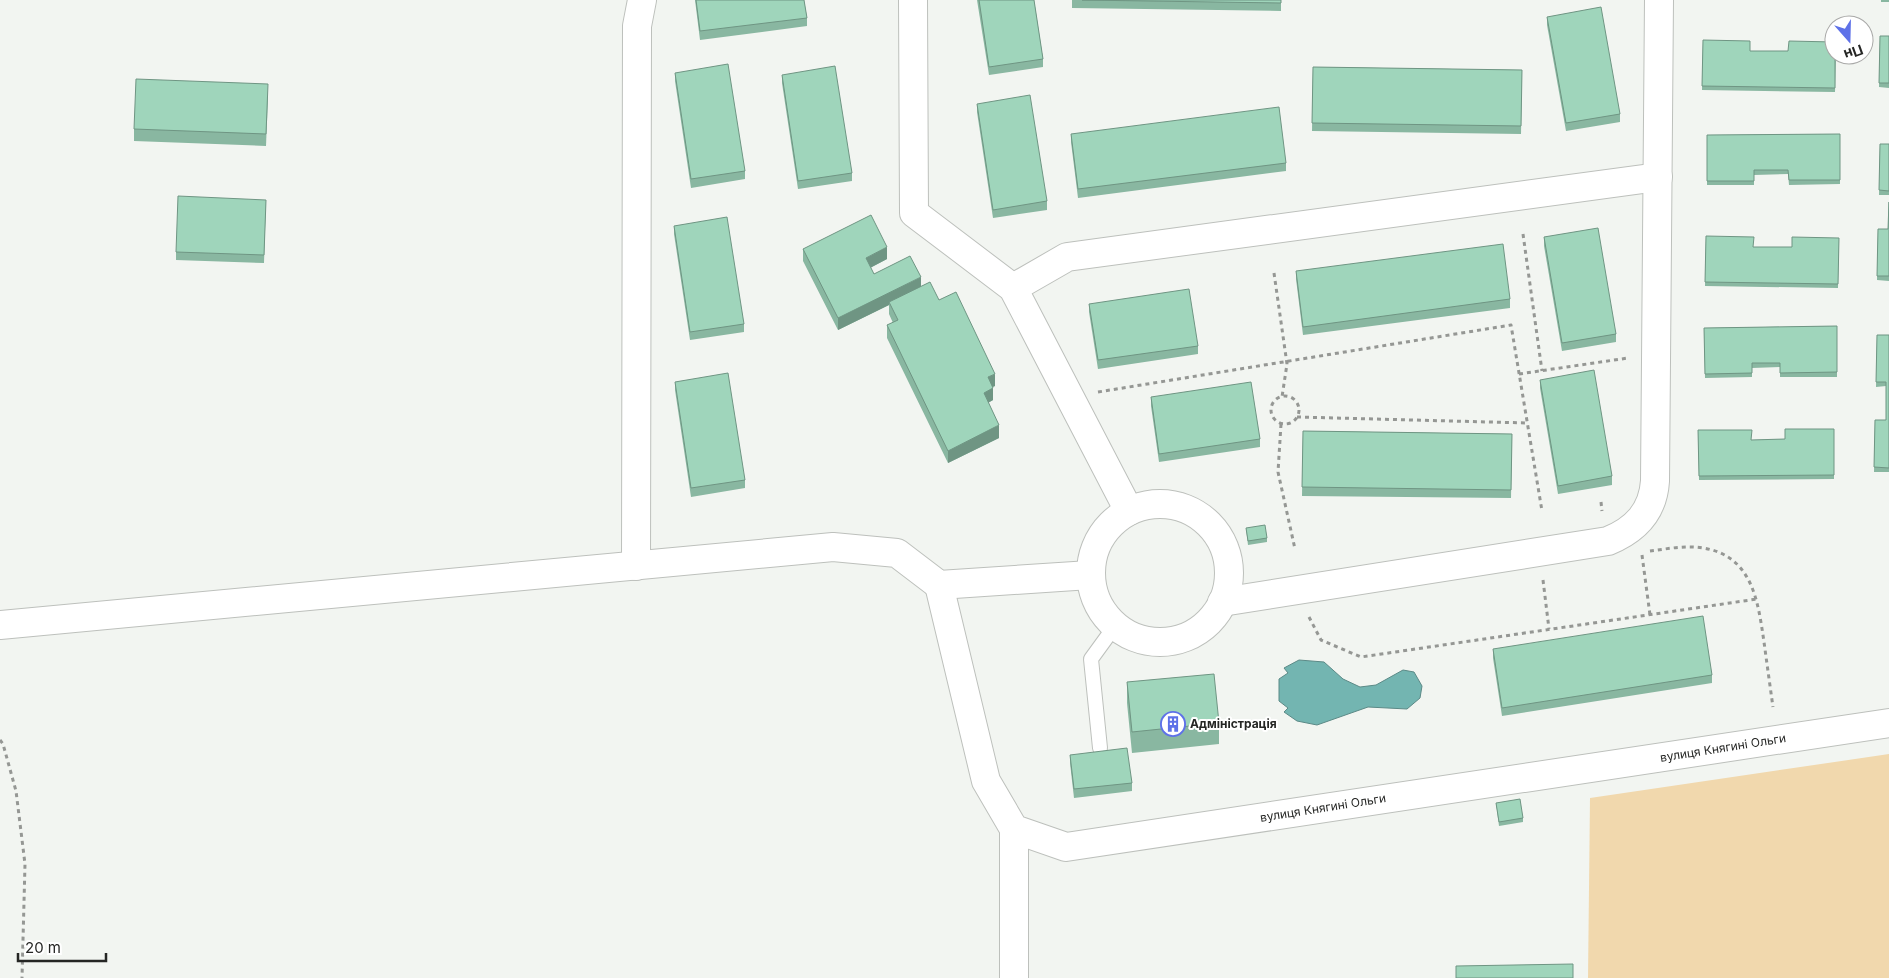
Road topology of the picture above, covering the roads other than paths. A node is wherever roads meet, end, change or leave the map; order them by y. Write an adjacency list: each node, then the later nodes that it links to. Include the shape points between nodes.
1 (642, 0): 7 (street, via 637,36)
2 (913, 0): 5 (street, via 914,212)
3 (1660, 0): 4 (street)
4 (1658, 177): 5 (street, via 1067,257); 10 (street, via 1655,482 1651,502 1636,526 1608,541)
5 (1013, 288): 6 (street)
6 (1129, 511): 8 (street, via 1100,537 1092,556); 10 (street, via 1148,505 1168,504 1204,519 1226,552 1228,586)
7 (636, 566): 9 (street, via 833,547 897,553); 11 (street)
8 (1090, 575): 9 (street); 12 (street, via 1099,606)
9 (939, 585): 15 (street, via 986,781)
10 (1222, 602): 12 (street, via 1200,629 1168,642 1136,638)
11 (0, 625)
12 (1115, 626): 14 (lane, via 1091,659)
13 (1889, 723): 15 (street, вулиця Княгині Ольги, via 1066,847)
14 (1100, 748)
15 (1014, 830): 16 (street)
16 (1014, 978)

